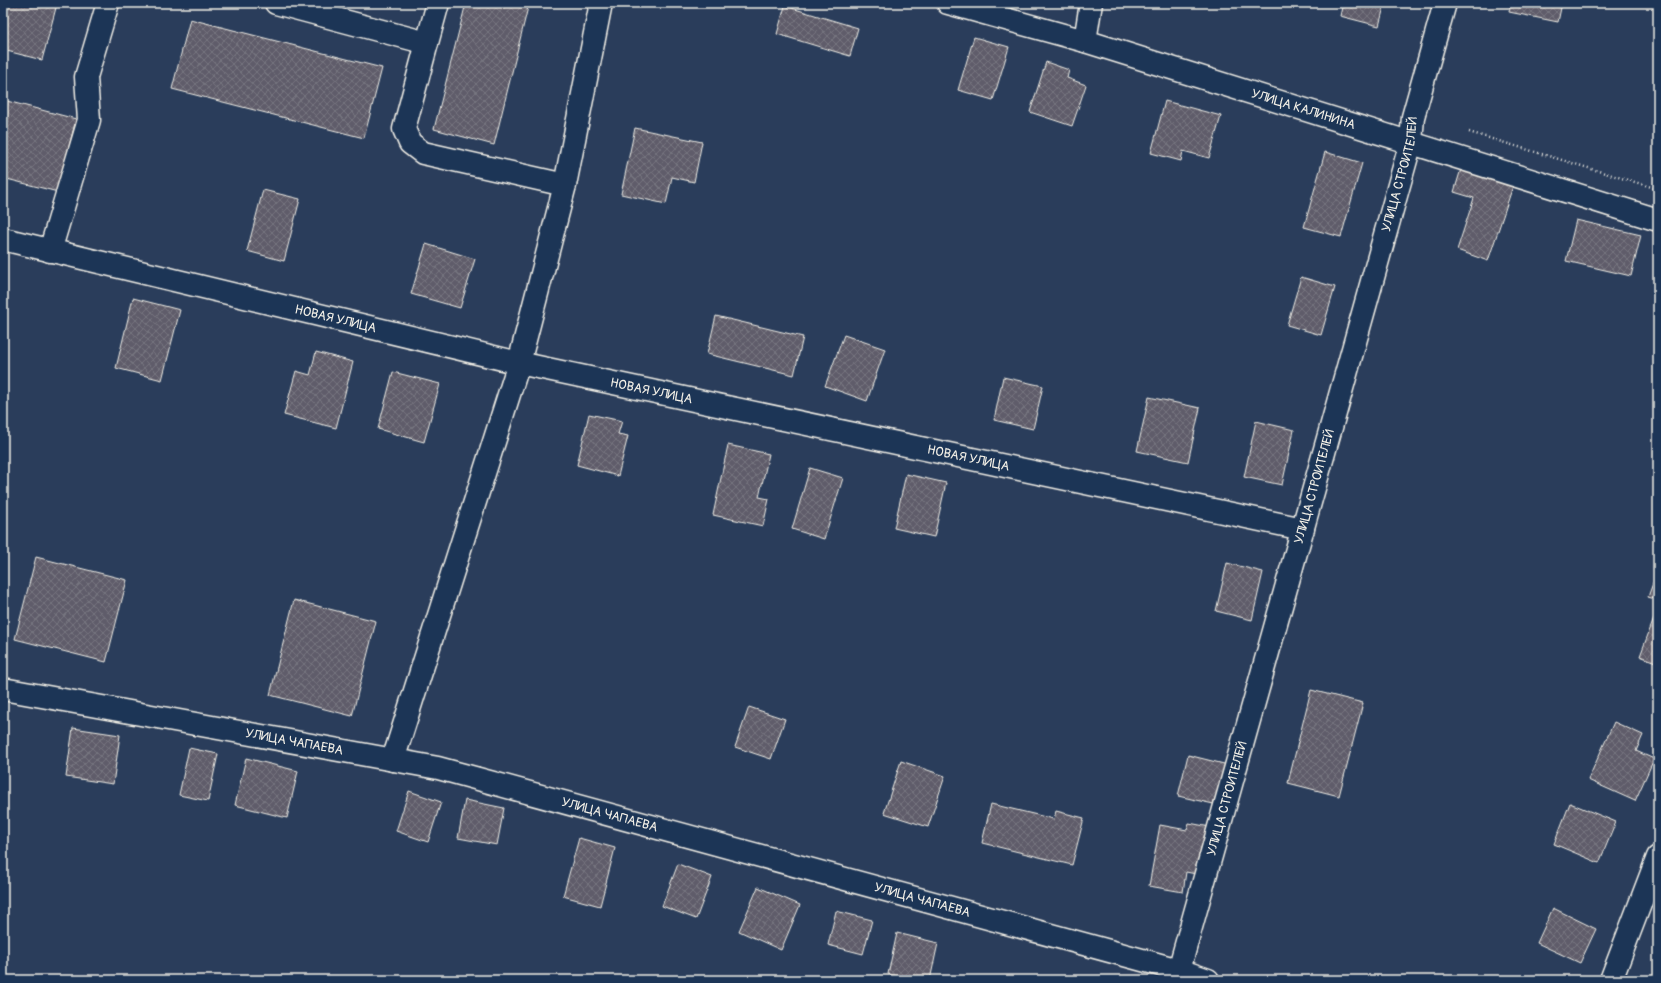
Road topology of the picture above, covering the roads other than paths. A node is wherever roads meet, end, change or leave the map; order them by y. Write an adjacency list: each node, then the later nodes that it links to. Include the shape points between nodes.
1 (108, 3): 14 (street, via 86,77 89,120)
2 (276, 3): 9 (street)
3 (438, 3): 9 (street)
4 (601, 3): 11 (street)
5 (948, 3): 8 (street, УЛИЦА КАЛИНИНА)
6 (1091, 3): 8 (street)
7 (1445, 3): 10 (street, УЛИЦА СТРОИТЕЛЕЙ, via 1413,117)
8 (1085, 41): 10 (street, УЛИЦА КАЛИНИНА)
9 (427, 43): 11 (street, via 404,129 410,143 424,153)
10 (1411, 142): 12 (street, УЛИЦА КАЛИНИНА); 16 (street, УЛИЦА СТРОИТЕЛЕЙ)
11 (564, 185): 15 (street)
12 (1658, 220)
13 (3, 239): 14 (street, НОВАЯ УЛИЦА)
14 (50, 251): 15 (street, НОВАЯ УЛИЦА)
15 (519, 363): 16 (street, НОВАЯ УЛИЦА); 18 (street)
16 (1303, 528): 20 (street, УЛИЦА СТРОИТЕЛЕЙ)
17 (3, 689): 18 (street, УЛИЦА ЧАПАЕВА)
18 (393, 760): 20 (street, УЛИЦА ЧАПАЕВА, via 438,768)
19 (1658, 857): 22 (street)
20 (1179, 970): 21 (street, УЛИЦА ЧАПАЕВА)
21 (1208, 980)
22 (1611, 980)

